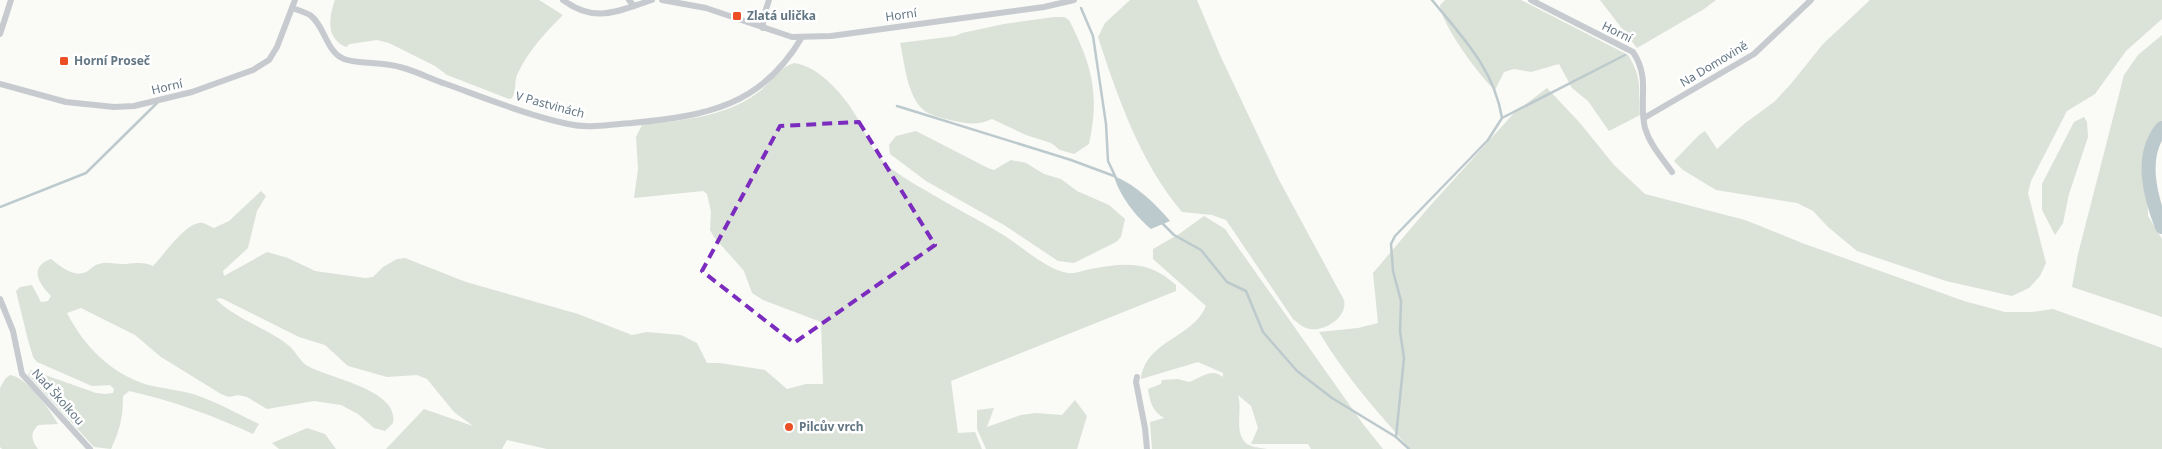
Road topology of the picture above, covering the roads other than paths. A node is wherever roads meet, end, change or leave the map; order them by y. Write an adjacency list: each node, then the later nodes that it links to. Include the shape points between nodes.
1 (11, 0): 15 (street)
2 (296, 0): 13 (street, Horní)
3 (563, 0): 12 (street, via 590,14 611,13)
4 (629, 0): 12 (street)
5 (652, 0): 12 (street)
6 (662, 0): 14 (street, Horní, via 706,8)
7 (769, 0): 14 (street)
8 (1074, 0): 11 (street, Horní)
9 (1531, 0): 18 (street, Horní, via 1633,52 1644,80)
10 (1811, 0): 18 (street, Na Domovině, via 1745,60)
11 (1043, 3): 16 (street, Horní, via 831,36)
12 (634, 6)
13 (292, 8): 16 (street, V Pastvinách, via 310,15 335,53 344,60 399,66 513,107 588,127 699,114 736,102 765,82 793,53); 17 (street, Horní, via 269,60 253,70 192,92 114,107 66,102)
14 (763, 28): 16 (street, Horní)
15 (0, 34)
16 (802, 37)
17 (0, 84)
18 (1644, 118): 19 (street, Horní, via 1650,139)
19 (1672, 172)
20 (0, 299): 22 (street, Nad Školkou, via 13,331 22,374)
21 (1137, 377): 23 (street)
22 (90, 449)
23 (1147, 449)

